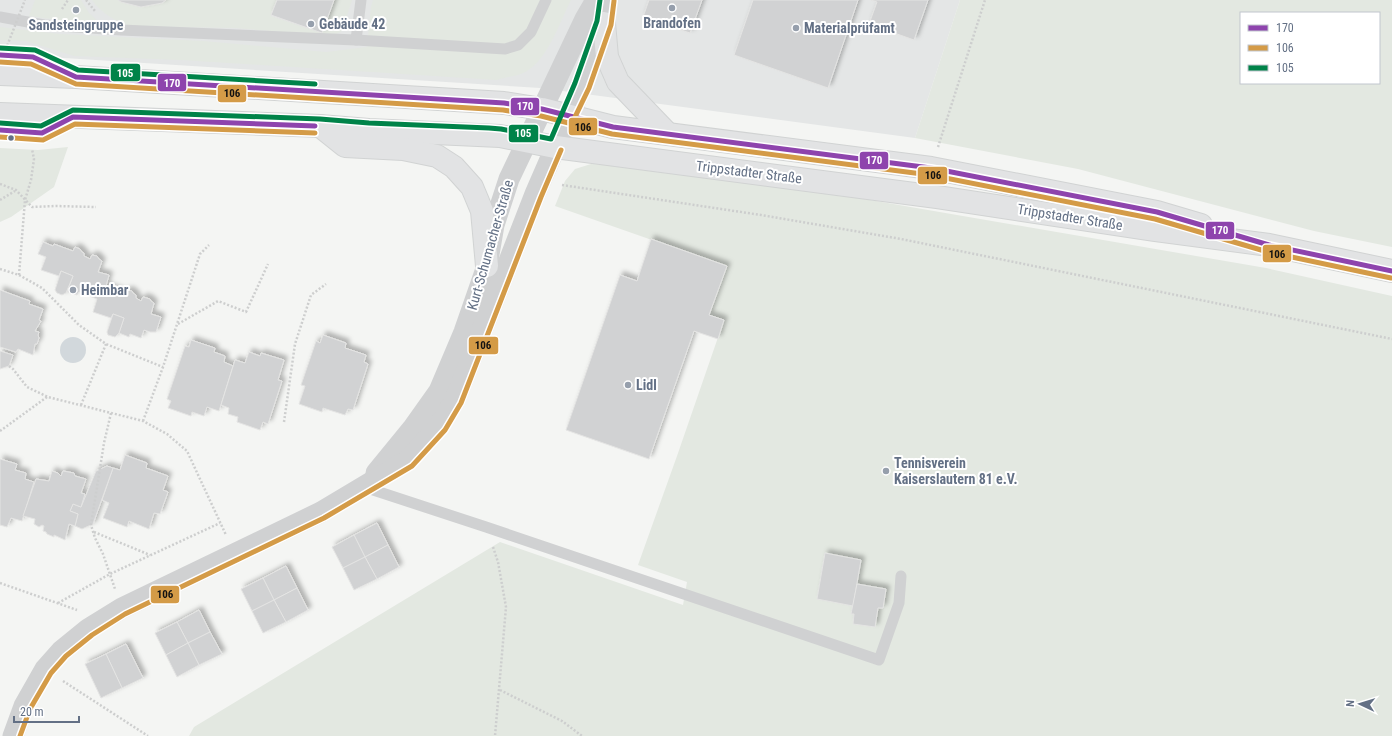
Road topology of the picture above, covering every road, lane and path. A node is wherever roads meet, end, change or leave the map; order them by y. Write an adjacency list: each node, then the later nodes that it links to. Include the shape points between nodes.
1 (25, 0): 13 (path, bridge)
2 (62, 0): 8 (path)
3 (361, 0): 11 (lane)
4 (546, 0): 11 (lane, via 531,32 518,45 505,49)
5 (596, 0): 16 (street, Kurt-Schumacher-Straße)
6 (607, 0): 10 (street, Kurt-Schumacher-Straße)
7 (985, 0): 26 (path)
8 (65, 4)
9 (0, 17): 11 (lane, via 44,25 121,30)
10 (604, 23): 18 (street, Kurt-Schumacher-Straße, via 582,86); 22 (main road, via 607,57 618,82)
11 (356, 40)
12 (0, 55): 15 (lane, via 33,57)
13 (0, 64)
14 (0, 74): 15 (main road, Trippstadter Straße)
15 (76, 77): 16 (main road, Trippstadter Straße, via 504,103)
16 (542, 109): 18 (main road, Trippstadter Straße); 23 (street, Kurt-Schumacher-Straße)
17 (0, 114): 19 (main road, Trippstadter Straße)
18 (568, 116): 22 (main road, Trippstadter Straße, via 613,127); 25 (street, Kurt-Schumacher-Straße)
19 (73, 117): 20 (main road, Trippstadter Straße); 21 (lane, via 42,133)
20 (320, 126): 23 (main road, Trippstadter Straße, via 494,136); 36 (main road, via 345,146 403,149 437,156 454,167 472,187 482,210)
21 (0, 130)
22 (668, 133): 26 (main road, Trippstadter Straße)
23 (527, 142): 25 (main road, Trippstadter Straße); 36 (street, Kurt-Schumacher-Straße, via 501,202)
24 (31, 146): 31 (path, via 34,159)
25 (555, 147): 27 (street, Kurt-Schumacher-Straße); 34 (main road, Trippstadter Straße, via 937,197)
26 (931, 168): 34 (main road, Trippstadter Straße, via 1157,212)
27 (540, 182): 42 (path, via 901,239); 52 (street, Kurt-Schumacher-Straße, via 455,400 439,426 408,460)
28 (0, 184): 29 (path)
29 (16, 190): 30 (path); 31 (path)
30 (0, 200)
31 (25, 200): 32 (path, via 32,207); 39 (path)
32 (96, 207)
33 (209, 245): 41 (path, via 200,254)
34 (1269, 245): 38 (main road)
35 (268, 264): 41 (path, via 246,312 218,301)
36 (487, 266): 52 (street, Kurt-Schumacher-Straße, via 464,332 439,391 412,429)
37 (0, 269): 39 (path)
38 (1392, 271)
39 (19, 275): 43 (path, via 42,288 79,325)
40 (326, 284): 50 (path, via 311,295 295,344)
41 (177, 324): 45 (path)
42 (1392, 340)
43 (106, 344): 45 (path); 47 (path)
44 (9, 366): 46 (path, via 14,368 27,387)
45 (163, 367): 49 (path)
46 (48, 397): 47 (path); 51 (path)
47 (81, 405): 48 (path)
48 (111, 413): 49 (path); 55 (path, via 91,525)
49 (143, 421): 53 (path, via 167,434 187,451)
50 (284, 422)
51 (0, 431)
52 (364, 487): 54 (lane); 56 (street, Kurt-Schumacher-Straße, via 322,512)
53 (220, 523): 56 (path); 57 (path)
54 (486, 527): 59 (lane, via 879,660 899,603); 65 (path, via 498,562 506,607)
55 (93, 532): 57 (path); 58 (path)
56 (235, 554): 62 (street, Kurt-Schumacher-Straße)
57 (151, 555): 58 (path)
58 (110, 574): 61 (path); 62 (path)
59 (901, 576)
60 (0, 582): 61 (path)
61 (58, 603): 63 (path)
62 (122, 608): 63 (street, Kurt-Schumacher-Straße)
63 (104, 619): 64 (street, Kurt-Schumacher-Straße, via 61,651)
64 (45, 669): 66 (street, Kurt-Schumacher-Straße, via 24,706); 67 (path)
65 (500, 690): 68 (path); 69 (path, via 562,721)
66 (13, 736)
67 (148, 736)
68 (495, 736)
69 (582, 736)

